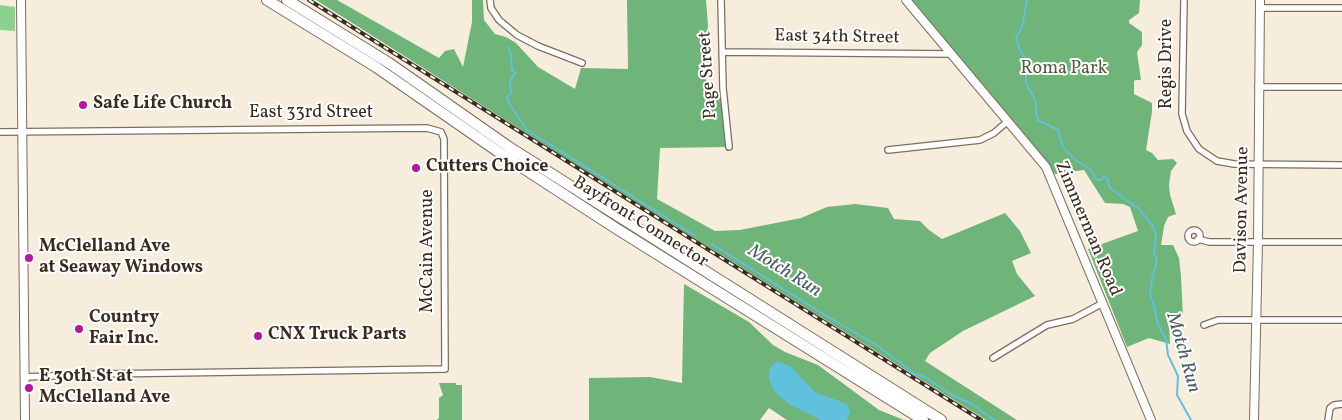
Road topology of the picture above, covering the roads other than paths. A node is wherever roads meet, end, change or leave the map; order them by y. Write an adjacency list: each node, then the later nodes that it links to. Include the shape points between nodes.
1 (21, 0): 17 (street)
2 (267, 0): 34 (highway, Bayfront Connector, via 376,67 610,224)
3 (287, 0): 35 (highway, Bayfront Connector, via 389,63 509,148)
4 (490, 0): 12 (street, via 499,20 524,39)
5 (721, 0): 10 (street, Page Street)
6 (906, 0): 11 (street, Zimmerman Road)
7 (1184, 0): 21 (street, Regis Drive, via 1182,114 1187,131 1199,149 1217,161)
8 (1260, 4): 9 (street); 13 (street, Davison Avenue)
9 (1342, 8)
10 (722, 52): 11 (street, East 34th Street); 19 (street, Page Street)
11 (952, 54): 15 (street, Zimmerman Road)
12 (582, 63)
13 (1258, 87): 14 (street); 21 (street, Davison Avenue)
14 (1342, 87)
15 (1008, 121): 20 (street, via 980,140); 26 (street, Zimmerman Road, via 1049,172)
16 (0, 132): 17 (street, East 33rd Street)
17 (22, 132): 18 (street, East 33rd Street, via 427,128); 31 (street)
18 (441, 132): 31 (street, McCain Avenue, via 444,139 445,370)
19 (729, 147)
20 (888, 150)
21 (1259, 164): 22 (street, Regis Drive); 24 (street, Davison Avenue)
22 (1342, 165)
23 (1198, 239): 24 (street)
24 (1258, 242): 25 (street); 27 (street, Davison Avenue)
25 (1342, 242)
26 (1103, 303): 30 (street, via 1073,318 1047,325); 36 (street, Zimmerman Road)
27 (1256, 320): 28 (street); 29 (street, via 1218,320); 37 (street, Davison Avenue)
28 (1342, 320)
29 (1204, 325)
30 (993, 358)
31 (24, 377): 33 (street)
32 (1342, 404): 38 (street, via 1334,404)
33 (25, 420)
34 (924, 420)
35 (941, 420)
36 (1151, 420)
37 (1254, 420)
38 (1328, 420)

